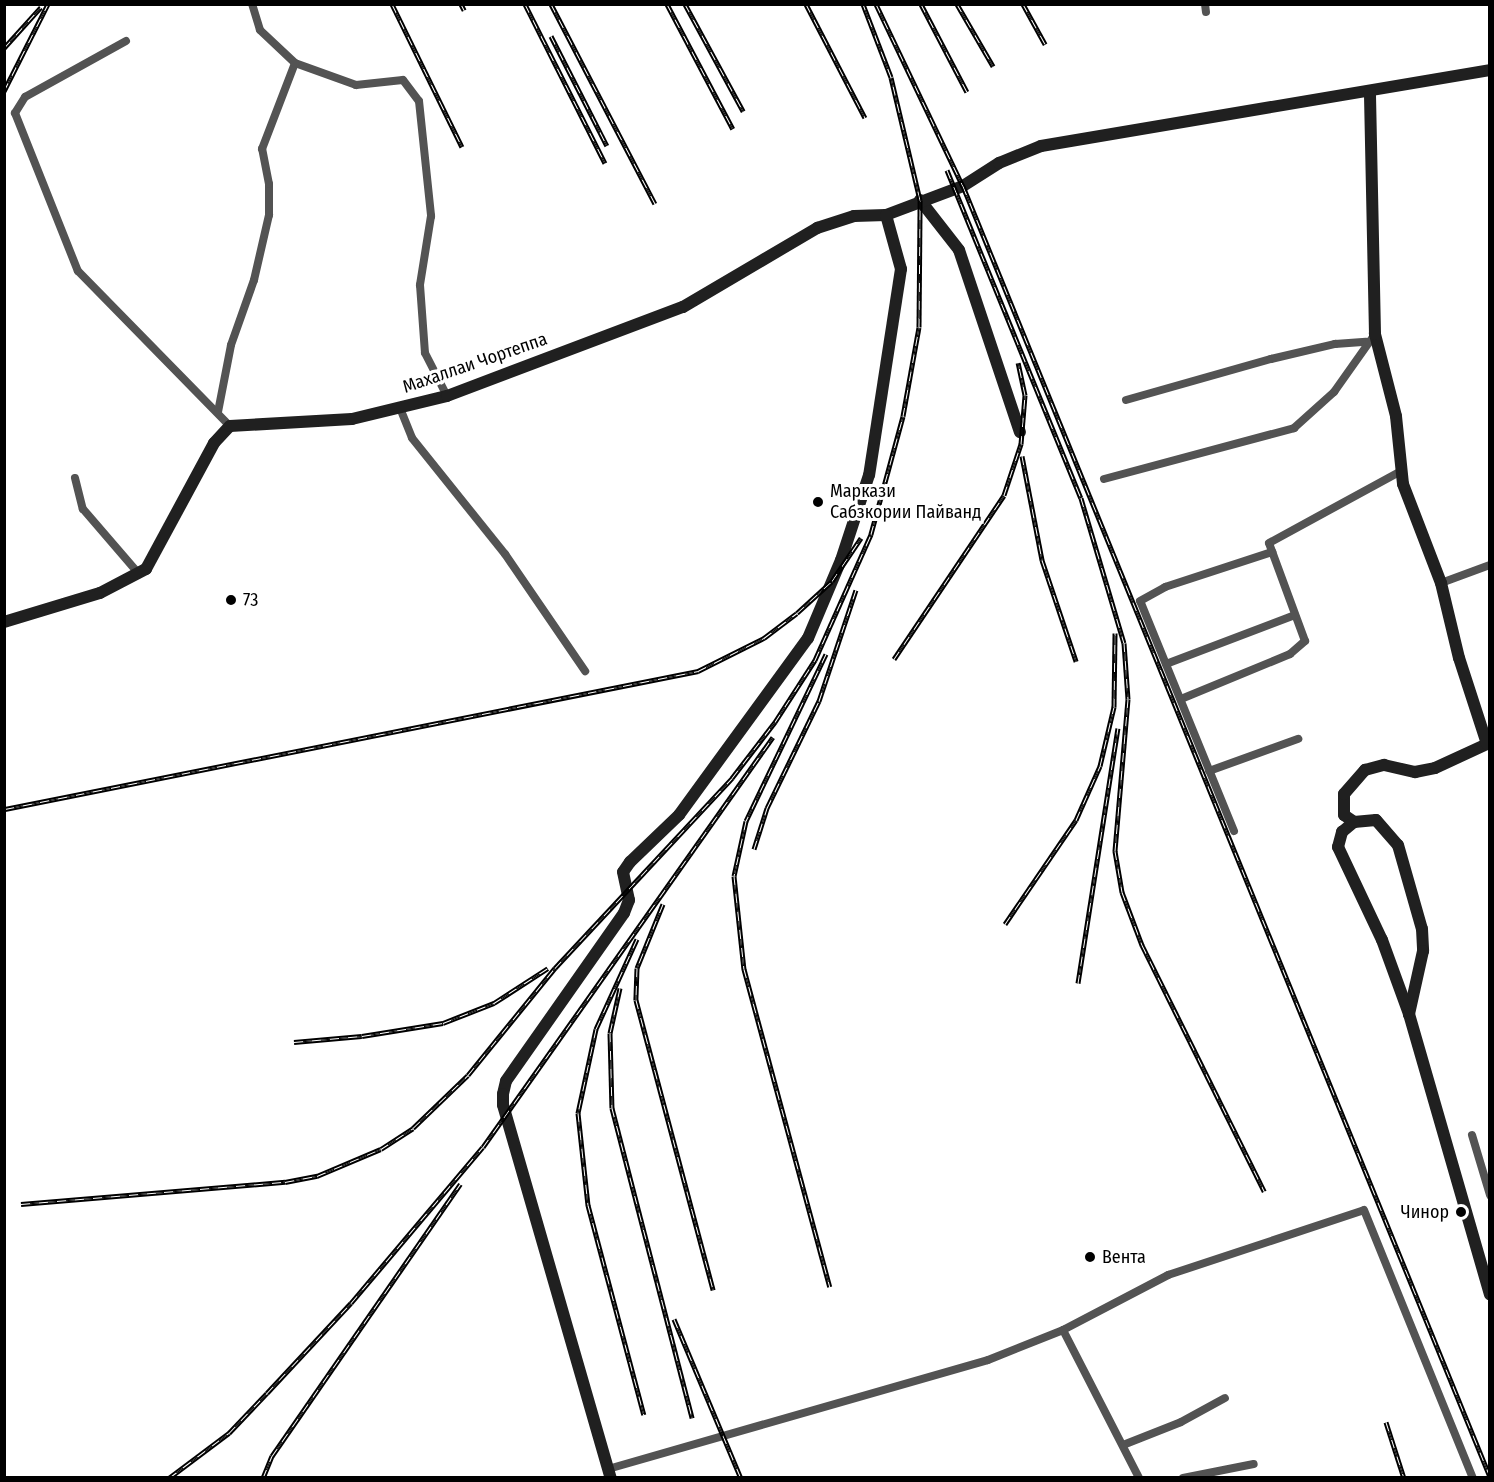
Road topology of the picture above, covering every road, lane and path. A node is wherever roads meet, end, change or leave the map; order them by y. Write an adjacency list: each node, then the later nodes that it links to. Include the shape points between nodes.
1 (252, 4): 3 (street, via 260,30)
2 (126, 41): 12 (street, via 25,97 15,113 78,271)
3 (295, 63): 9 (street, via 356,85 403,80 419,101 431,216 420,285 425,353); 12 (street, via 262,149 269,184 269,216 254,280 231,345)
4 (1490, 70): 5 (street)
5 (1370, 92): 6 (street, via 1041,146 999,163 963,186); 8 (street)
6 (920, 200): 7 (street); 14 (street, via 958,250)
7 (886, 215): 9 (street, Махаллаи Чортеппа, via 854,216 817,228 683,307); 40 (street, via 901,269 869,475 841,560 808,638 679,815 627,867 624,880 629,900 624,913 506,1082 503,1094)
8 (1371, 338): 10 (street, via 1271,359); 15 (street, via 1396,416); 17 (street, via 1334,392 1294,428)
9 (447, 396): 11 (street, Махаллаи Чортеппа)
10 (1126, 400)
11 (400, 408): 13 (street, Махаллаи Чортеппа, via 352,419); 25 (street, via 411,438 505,554)
12 (218, 412): 13 (street)
13 (230, 426): 20 (street, via 214,443 146,569)
14 (1020, 432)
15 (1401, 471): 18 (street, via 1269,543); 21 (street)
16 (75, 478): 20 (street, via 83,509)
17 (1104, 479)
18 (1272, 552): 22 (street); 24 (street, via 1165,587 1140,601)
19 (1490, 566): 21 (street)
20 (139, 574): 23 (street, via 100,593)
21 (1442, 583): 28 (street, via 1459,658)
22 (1295, 615): 24 (street); 26 (street, via 1305,641 1290,654)
23 (4, 622)
24 (1166, 664): 26 (street)
25 (585, 671)
26 (1181, 699): 29 (street)
27 (1298, 739): 29 (street)
28 (1488, 743): 30 (street, via 1435,768 1416,772 1384,765 1365,770 1344,794 1344,814)
29 (1209, 771): 31 (street)
30 (1354, 822): 32 (street, via 1342,832 1338,847 1382,940); 32 (street, via 1368,819 1383,824 1401,855 1422,929 1423,951)
31 (1234, 831)
32 (1409, 1014): 35 (street)
33 (1472, 1135): 34 (street)
34 (1490, 1195)
35 (1490, 1295)
36 (1063, 1330): 38 (street); 40 (street, via 988,1360); 43 (street, via 1168,1275 1364,1210)
37 (1225, 1398): 38 (street, via 1181,1422)
38 (1123, 1445): 41 (street)
39 (1254, 1464): 42 (street)
40 (609, 1473)
41 (1139, 1478)
42 (1183, 1478)
43 (1473, 1478)

